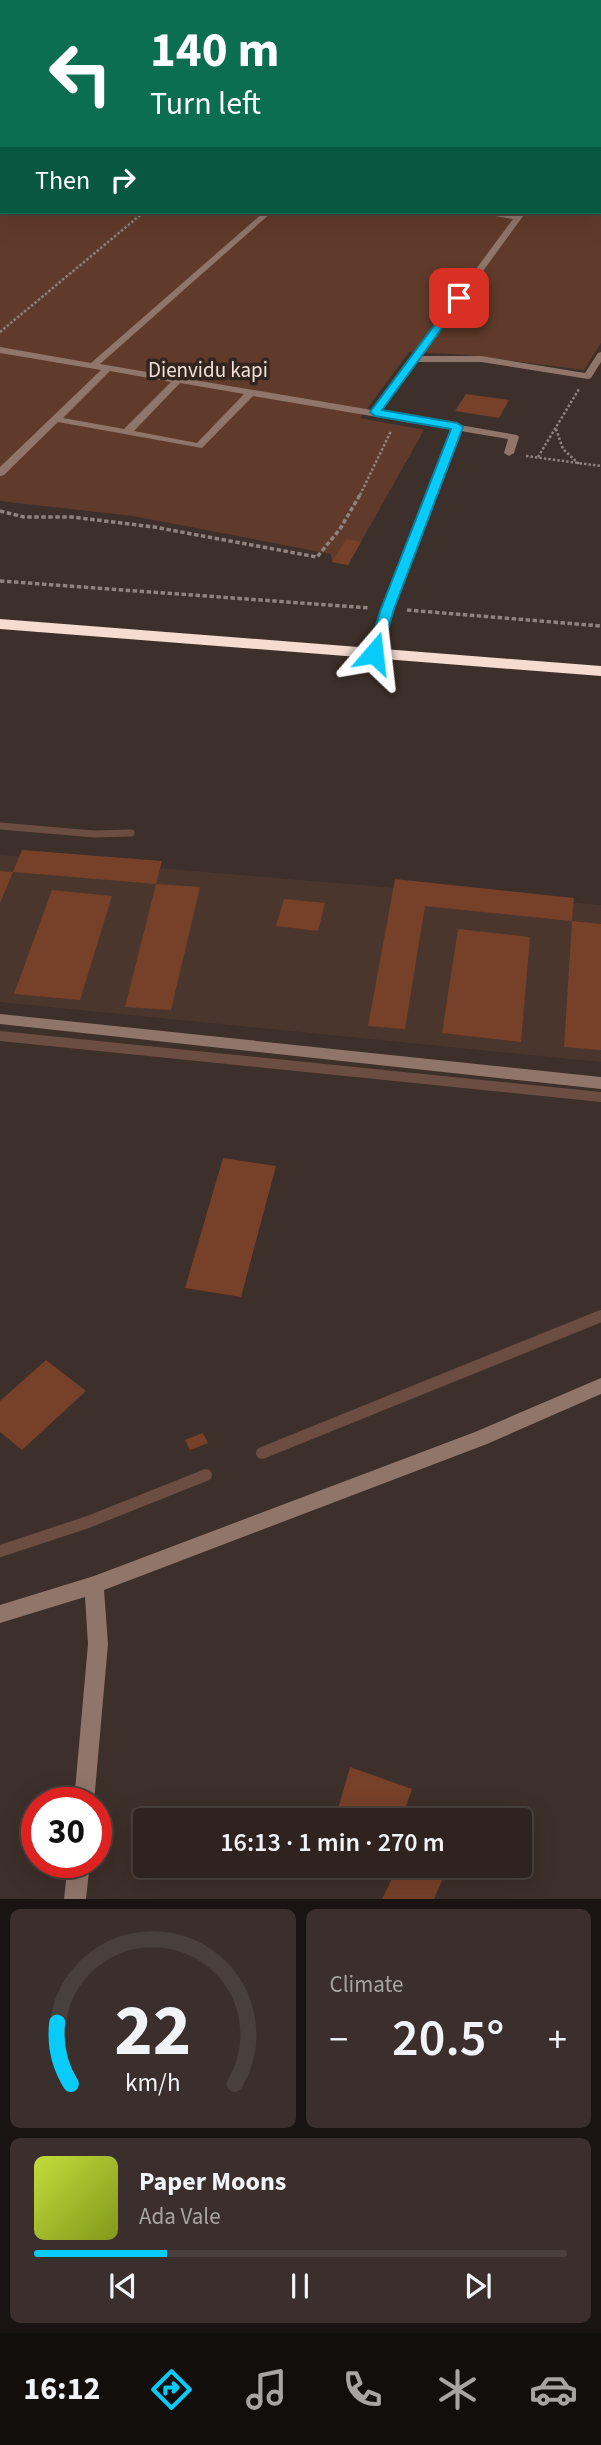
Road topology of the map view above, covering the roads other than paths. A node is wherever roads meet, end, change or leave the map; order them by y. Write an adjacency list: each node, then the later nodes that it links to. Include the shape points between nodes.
1 (266, 214): 6 (street)
2 (520, 214): 5 (street)
3 (0, 350): 6 (street)
4 (601, 355): 5 (street, via 588,376 481,359)
5 (415, 359): 10 (street)
6 (93, 365): 7 (street)
7 (108, 368): 8 (street); 11 (street)
8 (178, 380): 9 (street); 13 (street)
9 (251, 392): 10 (street); 13 (street, via 199,446)
10 (375, 412): 12 (street)
11 (55, 419): 13 (street); 15 (street)
12 (457, 427): 14 (street, via 514,437); 17 (street)
13 (127, 432)
14 (509, 453)
15 (0, 472)
16 (0, 624): 17 (highway)
17 (374, 653): 18 (highway)
18 (601, 671)
19 (0, 1020): 20 (street)
20 (601, 1083)
21 (601, 1386): 22 (street, via 481,1438)
22 (94, 1584): 23 (street); 24 (street, via 98,1644)
23 (0, 1614)
24 (85, 1787)
25 (77, 1878): 26 (street)
26 (75, 1899)

